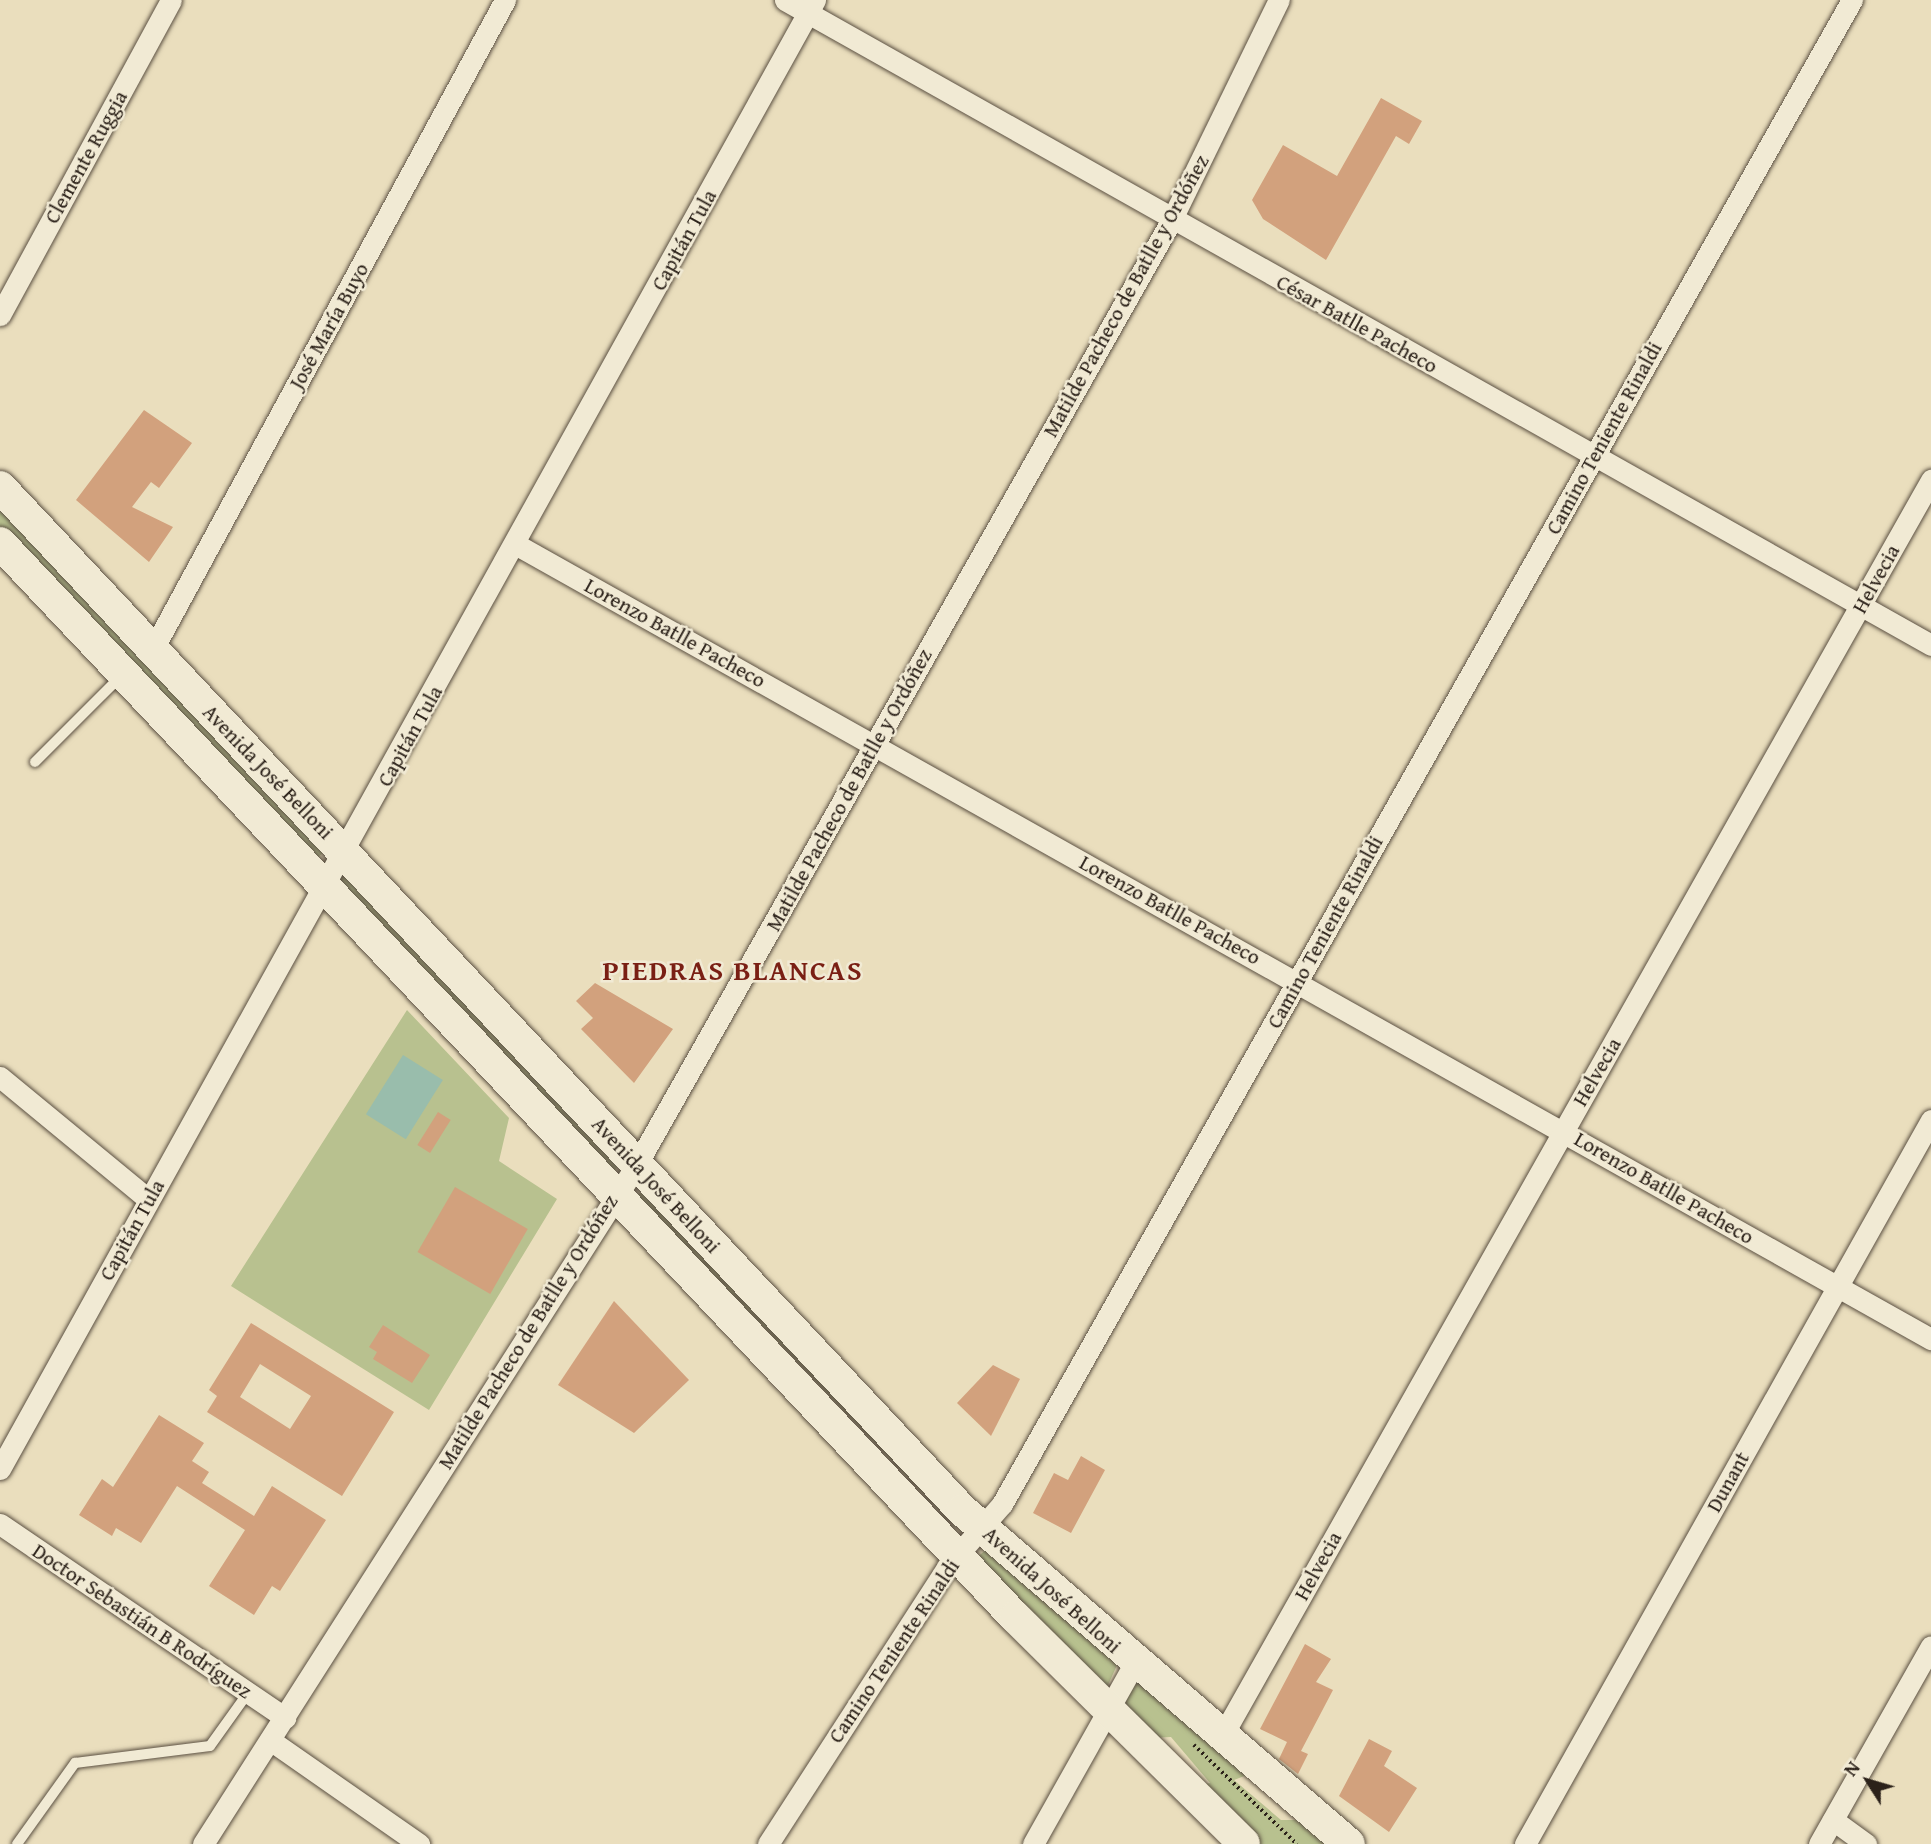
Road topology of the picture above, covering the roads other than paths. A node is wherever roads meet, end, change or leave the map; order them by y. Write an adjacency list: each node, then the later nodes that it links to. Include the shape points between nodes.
1 (171, 0): 8 (street, Clemente Ruggia)
2 (505, 0): 16 (street, José María Buyo)
3 (785, 0): 6 (street, César Batlle Pacheco)
4 (1279, 0): 7 (street, Matilde Pacheco de Batlle y Ordóñez)
5 (1852, 0): 9 (street, Camino Teniente Rinaldi)
6 (811, 7): 7 (street, César Batlle Pacheco); 13 (street, Capitán Tula)
7 (1171, 221): 9 (street, César Batlle Pacheco); 18 (street, Matilde Pacheco de Batlle y Ordóñez)
8 (0, 315)
9 (1593, 456): 14 (street, César Batlle Pacheco); 22 (street, Camino Teniente Rinaldi)
10 (1931, 480): 14 (street, Helvecia)
11 (0, 487): 16 (main road, Avenida José Belloni)
12 (0, 543): 17 (main road, Avenida José Belloni)
13 (517, 545): 18 (street, Lorenzo Batlle Pacheco); 20 (street, Capitán Tula)
14 (1862, 606): 15 (street, César Batlle Pacheco); 25 (street, Helvecia)
15 (1931, 645)
16 (152, 651): 20 (main road, Avenida José Belloni)
17 (125, 672): 19 (lane); 21 (main road, Avenida José Belloni)
18 (874, 745): 22 (street, Lorenzo Batlle Pacheco); 26 (street, Matilde Pacheco de Batlle y Ordóñez)
19 (35, 762)
20 (344, 851): 21 (street, Capitán Tula); 26 (main road, Avenida José Belloni)
21 (327, 881): 27 (main road, Avenida José Belloni); 28 (street, Capitán Tula)
22 (1297, 981): 25 (street, Lorenzo Batlle Pacheco); 33 (street, Camino Teniente Rinaldi)
23 (0, 1077): 28 (street)
24 (1931, 1120): 29 (street, Dunant)
25 (1564, 1130): 29 (street, Lorenzo Batlle Pacheco); 40 (street, Helvecia)
26 (637, 1164): 27 (street, Matilde Pacheco de Batlle y Ordóñez); 33 (main road, Avenida José Belloni)
27 (617, 1192): 34 (main road, Avenida José Belloni); 39 (street, Matilde Pacheco de Batlle y Ordóñez)
28 (148, 1199): 31 (street, Capitán Tula)
29 (1838, 1288): 30 (street, Lorenzo Batlle Pacheco); 50 (street, Dunant)
30 (1931, 1339)
31 (0, 1469)
32 (0, 1524): 37 (street, Doctor Sebastián B Rodríguez)
33 (983, 1528): 34 (street, Camino Teniente Rinaldi); 36 (main road, Avenida José Belloni)
34 (956, 1555): 38 (main road, Avenida José Belloni); 46 (street, Camino Teniente Rinaldi)
35 (1931, 1646): 42 (street)
36 (1134, 1664): 38 (street); 40 (main road, Avenida José Belloni)
37 (248, 1693): 39 (street, Doctor Sebastián B Rodríguez); 43 (lane, via 210,1746 75,1763)
38 (1107, 1709): 47 (street); 48 (main road, Avenida José Belloni)
39 (285, 1718): 41 (street, Matilde Pacheco de Batlle y Ordóñez)
40 (1221, 1738): 49 (main road, Avenida José Belloni)
41 (270, 1740): 44 (street, Matilde Pacheco de Batlle y Ordóñez); 45 (street)
42 (1833, 1819): 51 (street); 52 (street)
43 (17, 1844)
44 (204, 1844)
45 (419, 1844)
46 (768, 1844)
47 (1033, 1844)
48 (1244, 1844)
49 (1349, 1844)
50 (1525, 1844)
51 (1819, 1844)
52 (1866, 1844)

